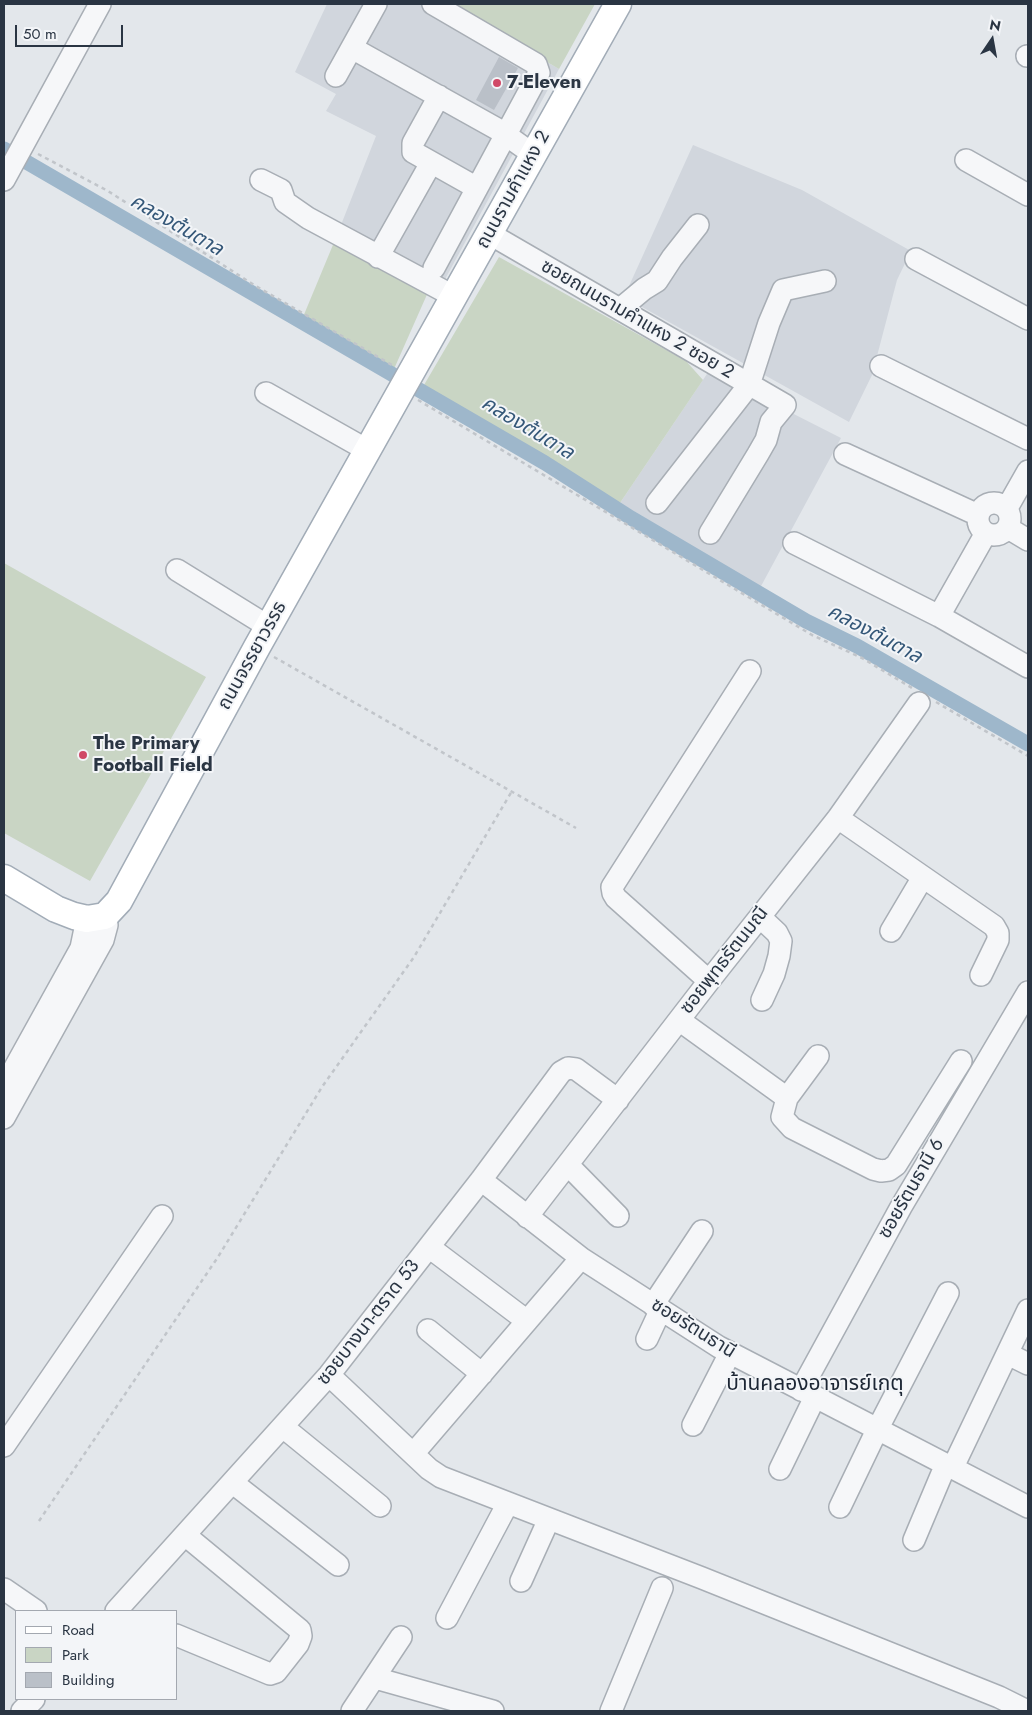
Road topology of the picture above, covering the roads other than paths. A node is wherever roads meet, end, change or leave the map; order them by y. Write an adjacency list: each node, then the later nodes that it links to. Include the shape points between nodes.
1 (100, 4): 12 (street)
2 (376, 4): 5 (street)
3 (433, 4): 8 (street, via 536,64 537,79)
4 (618, 4): 9 (main road, ถนนรามคำแหง 2)
5 (352, 48): 6 (street); 7 (street)
6 (336, 76)
7 (439, 96): 8 (street); 11 (street, via 413,143 413,152)
8 (506, 135): 9 (street); 14 (street)
9 (534, 155): 17 (main road, ถนนรามคำแหง 2)
10 (966, 160): 15 (street)
11 (432, 163): 14 (street); 18 (street)
12 (4, 180)
13 (261, 180): 18 (street, via 280,190 285,202 308,218)
14 (477, 188): 20 (street)
15 (1028, 195)
16 (698, 225): 23 (street, via 657,281)
17 (490, 234): 22 (main road, ถนนรามคำแหง 2); 23 (street, ซอยถนนรามคำแหง 2 ซอย 2)
18 (378, 257): 22 (street)
19 (916, 258): 24 (street)
20 (434, 268)
21 (825, 281): 27 (street, via 783,290)
22 (455, 297): 26 (main road, ถนนรามคำแหง 2)
23 (620, 309): 27 (street, ซอยถนนรามคำแหง 2 ซอย 2)
24 (1028, 319)
25 (881, 366): 29 (street)
26 (407, 382): 30 (main road, ถนนจรรยาวรรธ)
27 (749, 385): 33 (street); 36 (street, ซอยถนนรามคำแหง 2 ซอย 2, via 785,405 771,422 766,440)
28 (266, 393): 30 (street)
29 (1028, 439)
30 (367, 450): 41 (main road, ถนนจรรยาวรรธ)
31 (844, 454): 35 (street)
32 (1028, 471): 34 (street)
33 (658, 503)
34 (1007, 518): 35 (street, via 1005,531 996,535); 35 (street, via 998,502 987,503 980,510); 37 (street)
35 (982, 524): 40 (street)
36 (710, 533)
37 (1028, 540)
38 (794, 543): 40 (street)
39 (177, 570): 41 (street)
40 (939, 616): 42 (street)
41 (263, 637): 48 (main road, ถนนจรรยาวรรธ, via 119,901)
42 (1028, 667)
43 (750, 671): 52 (street, via 612,887 616,898)
44 (922, 697): 45 (street, ซอยพุทธรัตนมณี)
45 (838, 818): 46 (street); 49 (street, ซอยพุทธรัตนมณี)
46 (923, 877): 50 (street); 51 (street, via 998,932 998,940)
47 (4, 878): 48 (main road, via 56,909 74,916)
48 (96, 917): 58 (street); 61 (street, via 107,925 103,940)
49 (760, 917): 52 (street, ซอยพุทธรัตนมณี); 54 (street, via 777,933 781,942 774,974)
50 (892, 931)
51 (982, 975)
52 (709, 981): 55 (street, ซอยพุทธรัตนมณี)
53 (1028, 992): 81 (street, ซอยรัตนธานี 6, via 901,1207)
54 (762, 1000)
55 (679, 1020): 59 (street); 60 (street, ซอยพุทธรัตนมณี)
56 (818, 1056): 59 (street)
57 (961, 1060): 59 (street, via 902,1156 889,1170 872,1170 792,1128 782,1117)
58 (4, 1087)
59 (787, 1098)
60 (618, 1100): 62 (street, ซอยพุทธรัตนมณี); 63 (street, ซอยบางนา-ตราด 53, via 576,1069 568,1068 561,1072)
61 (4, 1118)
62 (568, 1165): 65 (street); 66 (street, ซอยพุทธรัตนมณี)
63 (481, 1180): 66 (street, ซอยรัตนธานี); 68 (street, ซอยบางนา-ตราด 53)
64 (162, 1216): 85 (street)
65 (618, 1216)
66 (527, 1217): 69 (street, ซอยรัตนธานี)
67 (702, 1231): 71 (street)
68 (429, 1247): 73 (street); 80 (street, ซอยบางนา-ตราด 53)
69 (581, 1258): 71 (street, ซอยรัตนธานี); 73 (street)
70 (948, 1293): 84 (street)
71 (657, 1307): 75 (street); 76 (street, ซอยรัตนธานี)
72 (1028, 1310): 77 (street)
73 (527, 1321): 79 (street)
74 (428, 1330): 79 (street)
75 (646, 1339)
76 (730, 1352): 81 (street, ซอยรัตนธานี); 82 (street)
77 (1008, 1354): 78 (street); 87 (street)
78 (1028, 1364)
79 (482, 1374): 86 (street)
80 (329, 1375): 83 (street, ซอยบางนา-ตราด 53); 86 (street)
81 (808, 1394): 84 (street, ซอยรัตนธานี); 88 (street, ซอยรัตนธานี 6)
82 (693, 1424)
83 (282, 1427): 89 (street, ซอยบางนา-ตราด 53); 91 (street)
84 (877, 1430): 87 (street, ซอยรัตนธานี); 93 (street)
85 (4, 1446)
86 (413, 1454): 90 (street, via 441,1477)
87 (949, 1466): 92 (street, ซอยรัตนธานี); 96 (street)
88 (780, 1469)
89 (233, 1483): 95 (street, ซอยบางนา-ตราด 53); 97 (street)
90 (508, 1503): 94 (street); 103 (street)
91 (380, 1506)
92 (1028, 1506)
93 (840, 1507)
94 (549, 1519): 98 (street); 112 (street, via 927,1668)
95 (185, 1535): 102 (street, ซอยบางนา-ตราด 53); 104 (street, via 300,1630 301,1636 276,1672 270,1674)
96 (914, 1540)
97 (338, 1565)
98 (521, 1581)
99 (4, 1588): 101 (street)
100 (662, 1588): 111 (street)
101 (35, 1610)
102 (119, 1610)
103 (447, 1618)
104 (178, 1636)
105 (401, 1637): 106 (street)
106 (375, 1678): 109 (street); 110 (street)
107 (33, 1700): 108 (street)
108 (22, 1711)
109 (352, 1711)
110 (493, 1711)
111 (611, 1711)
112 (1027, 1711)

